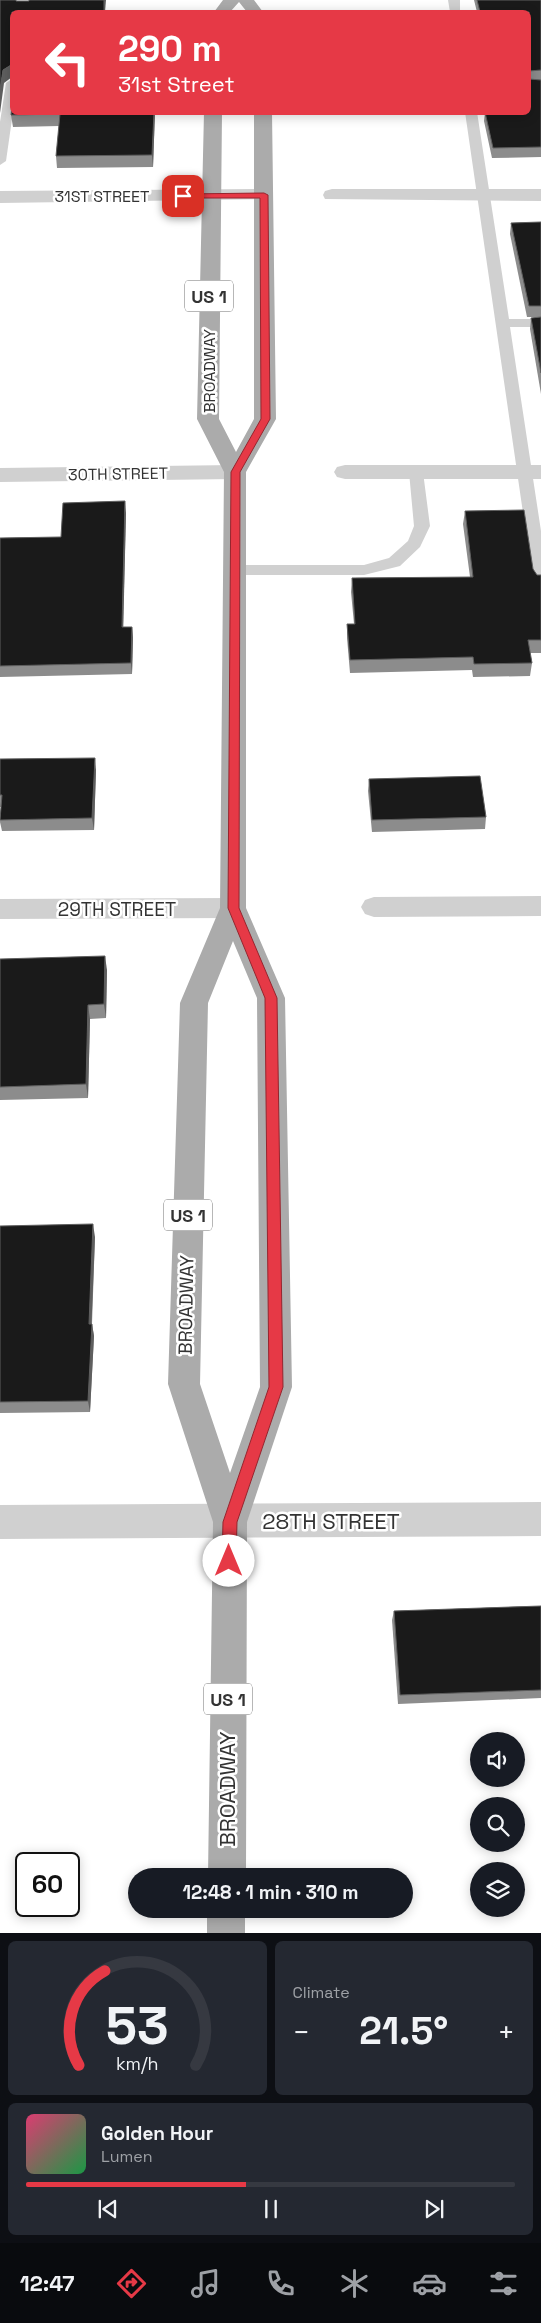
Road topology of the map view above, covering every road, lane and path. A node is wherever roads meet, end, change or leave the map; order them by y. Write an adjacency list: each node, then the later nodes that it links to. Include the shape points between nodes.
1 (232, 0): 2 (main road)
2 (224, 10)
3 (9, 92): 7 (lane)
4 (213, 115): 11 (main road, BROADWAY / US 1)
5 (263, 115): 8 (main road, BROADWAY / US 1)
6 (470, 115): 9 (lane)
7 (0, 161)
8 (264, 195): 11 (street, 31ST STREET); 16 (main road, BROADWAY / US 1, via 265,419)
9 (483, 195): 10 (street); 12 (street); 14 (lane)
10 (541, 195)
11 (211, 196): 13 (street, 31ST STREET); 16 (main road, BROADWAY / US 1, via 208,419)
12 (332, 196)
13 (0, 197)
14 (502, 323): 15 (lane); 19 (lane)
15 (541, 323)
16 (235, 472): 20 (street, 30TH STREET); 21 (main road, BROADWAY / US 1)
17 (345, 472): 18 (street)
18 (416, 472): 19 (street); 21 (lane, via 422,526 416,543 394,562 364,570)
19 (533, 472): 22 (lane)
20 (0, 475)
21 (235, 570): 25 (main road, BROADWAY / US 1)
22 (541, 582)
23 (541, 906): 24 (street)
24 (374, 907)
25 (233, 908): 26 (street, 29TH STREET); 29 (main road, BROADWAY / US 1, via 194,1004 184,1384); 29 (main road, BROADWAY / US 1, via 271,998 276,1387)
26 (0, 909)
27 (541, 1519): 29 (street, 28TH STREET)
28 (0, 1522): 29 (street, 28TH STREET)
29 (230, 1522): 30 (main road, BROADWAY / US 1)
30 (227, 1868)
31 (226, 1918): 32 (main road)
32 (226, 1933)

